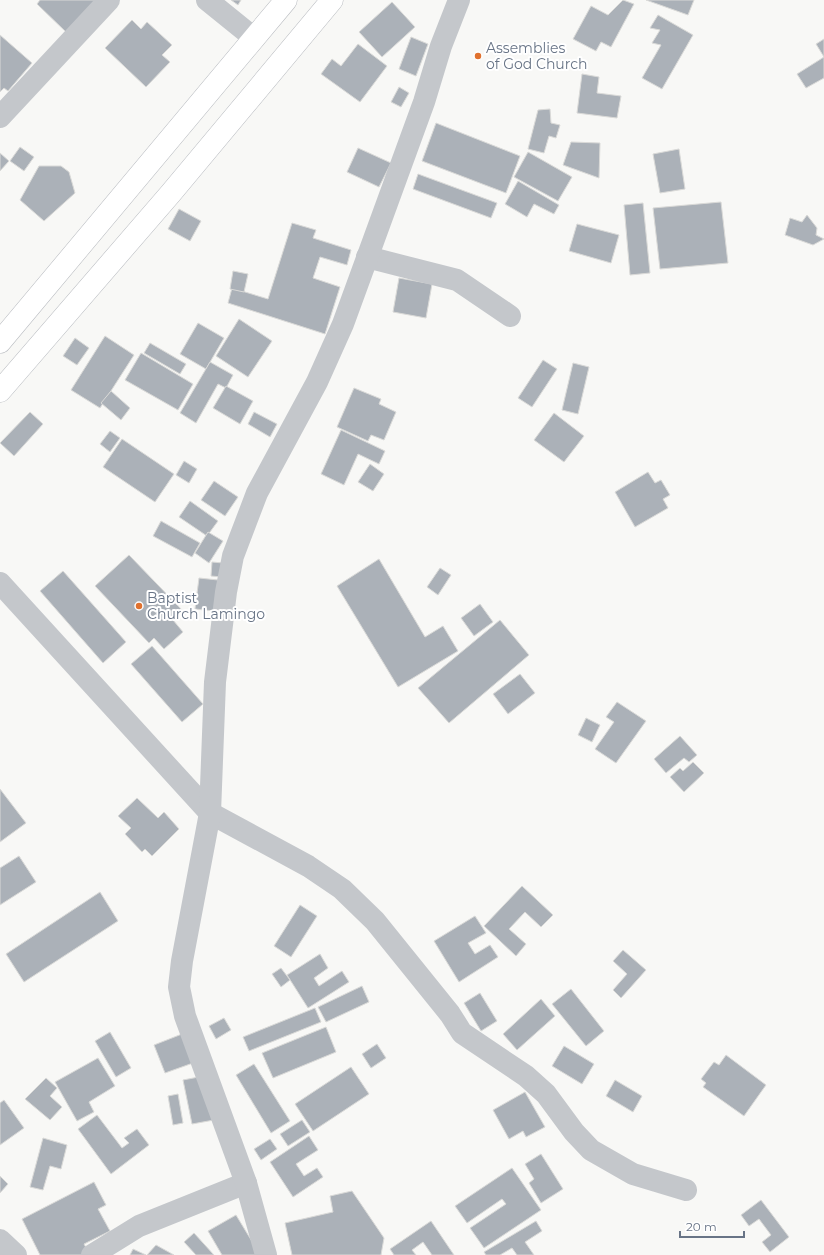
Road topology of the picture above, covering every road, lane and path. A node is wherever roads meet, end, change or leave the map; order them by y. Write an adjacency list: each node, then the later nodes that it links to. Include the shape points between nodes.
1 (109, 0): 7 (street)
2 (207, 0): 6 (street)
3 (286, 0): 6 (main road)
4 (332, 0): 11 (main road, via 171,193)
5 (459, 0): 8 (street)
6 (254, 38): 10 (main road)
7 (0, 117)
8 (367, 257): 9 (street, via 457,280); 13 (street, via 343,324 317,382 257,493 233,556 215,682)
9 (510, 316)
10 (0, 342)
11 (0, 391)
12 (0, 583): 13 (street)
13 (210, 813): 14 (street, via 179,987 185,1016); 15 (street, via 308,866 342,889 375,921 450,1014 462,1033 526,1076 546,1094 591,1150 633,1174)
14 (246, 1183): 18 (street, via 139,1226); 19 (street)
15 (686, 1190)
16 (0, 1240): 17 (street)
17 (16, 1255)
18 (92, 1255)
19 (266, 1255)

